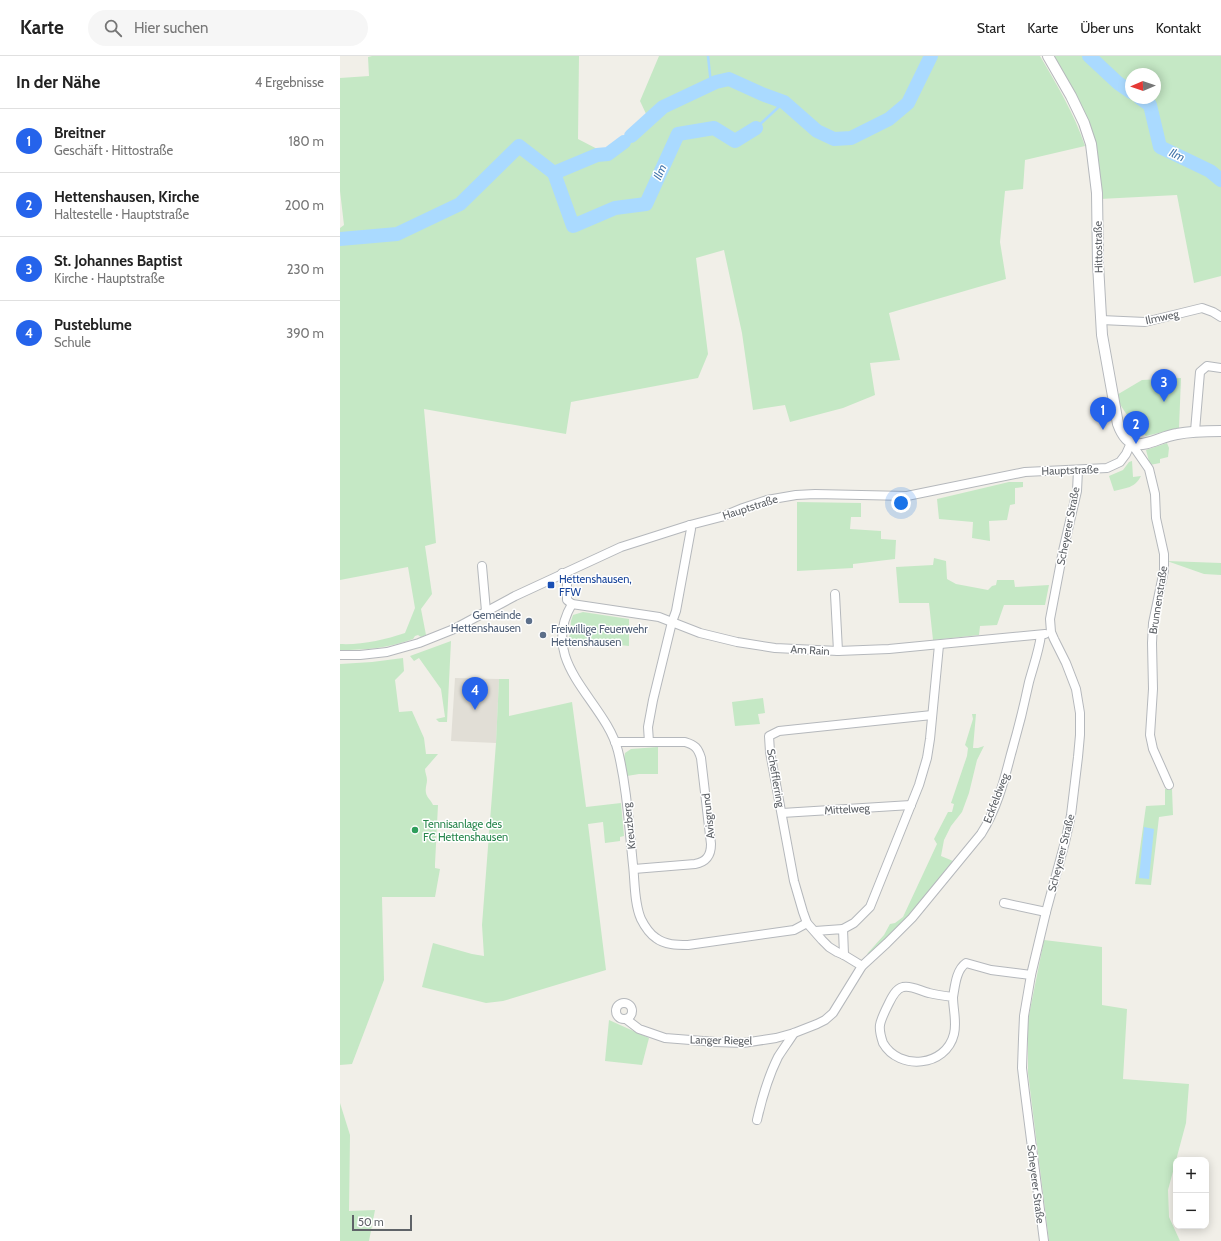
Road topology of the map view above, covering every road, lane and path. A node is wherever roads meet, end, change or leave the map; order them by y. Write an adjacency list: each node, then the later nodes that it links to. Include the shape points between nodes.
1 (1048, 56): 3 (street, Hittostraße, via 1071,96 1091,144 1097,193)
2 (1221, 317): 3 (street, Ilmweg, via 1202,308 1145,322)
3 (1101, 320): 7 (street, Hittostraße, via 1118,424 1121,434)
4 (1221, 368): 5 (street, via 1207,366 1200,372)
5 (1195, 431): 6 (street); 7 (street, via 1142,444)
6 (1221, 431)
7 (1131, 443): 8 (street, Hauptstraße, via 1120,462 1113,466 1098,470); 24 (street, Brunnenstraße, via 1149,469 1164,554 1164,570 1153,623 1150,735 1153,749)
8 (1078, 470): 9 (street, Hauptstraße, via 1025,472 907,496 790,496 752,504 721,517); 16 (street, Scheyerer Straße, via 1077,491 1050,619)
9 (690, 525): 11 (street, Hauptstraße, via 621,547); 15 (street, via 679,596)
10 (482, 566): 14 (street)
11 (562, 573): 13 (street, via 567,582 567,600); 14 (street, Hauptstraße)
12 (834, 594): 19 (street)
13 (572, 604): 15 (street, Am Rain); 22 (street, Kreuzberg, via 564,620 564,656)
14 (486, 611): 20 (street, Hauptstraße, via 454,629 403,648 374,654)
15 (672, 622): 19 (street, Am Rain, via 700,633 756,646); 23 (street, via 653,700 648,727)
16 (1051, 632): 17 (street, Am Rain); 29 (street, Scheyerer Straße, via 1076,689 1080,735 1071,816)
17 (1041, 635): 18 (street, Am Rain); 34 (street, Eckfeldweg, via 1004,780 989,821 912,918)
18 (939, 645): 19 (street, Am Rain); 21 (street)
19 (838, 651)
20 (340, 656)
21 (932, 715): 25 (street, via 927,758); 26 (street, Schefflerring, via 779,731 769,736)
22 (615, 742): 23 (street, Avisgrund); 27 (street, Kreuzberg, via 623,776)
23 (649, 742): 27 (street, Avisgrund, via 685,742 699,750 711,850 706,860 695,864)
24 (1169, 785)
25 (911, 806): 26 (street, Mittelweg); 31 (street, via 870,907 854,923)
26 (782, 813): 30 (street, Schefflerring, via 794,881)
27 (634, 869): 30 (street, Kreuzberg, via 641,918 656,938 665,943 688,945 794,930)
28 (1004, 903): 29 (street)
29 (1046, 912): 35 (street, Scheyerer Straße)
30 (808, 923): 32 (street, Schefflerring)
31 (843, 929): 32 (street); 33 (street)
32 (815, 932): 33 (street, Schefflerring, via 829,947)
33 (844, 955): 34 (street, Schefflerring)
34 (862, 966): 38 (street, Langer Riegel, via 829,1017)
35 (1031, 976): 36 (street, via 998,972 965,963 957,977); 40 (street, Scheyerer Straße, via 1024,1016 1022,1068)
36 (953, 997): 36 (street, via 913,987 902,987 897,990 880,1025 887,1049 897,1057 917,1063 930,1060 942,1053 954,1034)
37 (626, 1019): 38 (street, Langer Riegel, via 639,1029 665,1038 742,1043)
38 (794, 1033): 39 (street, via 769,1077)
39 (757, 1120)
40 (1044, 1241)

